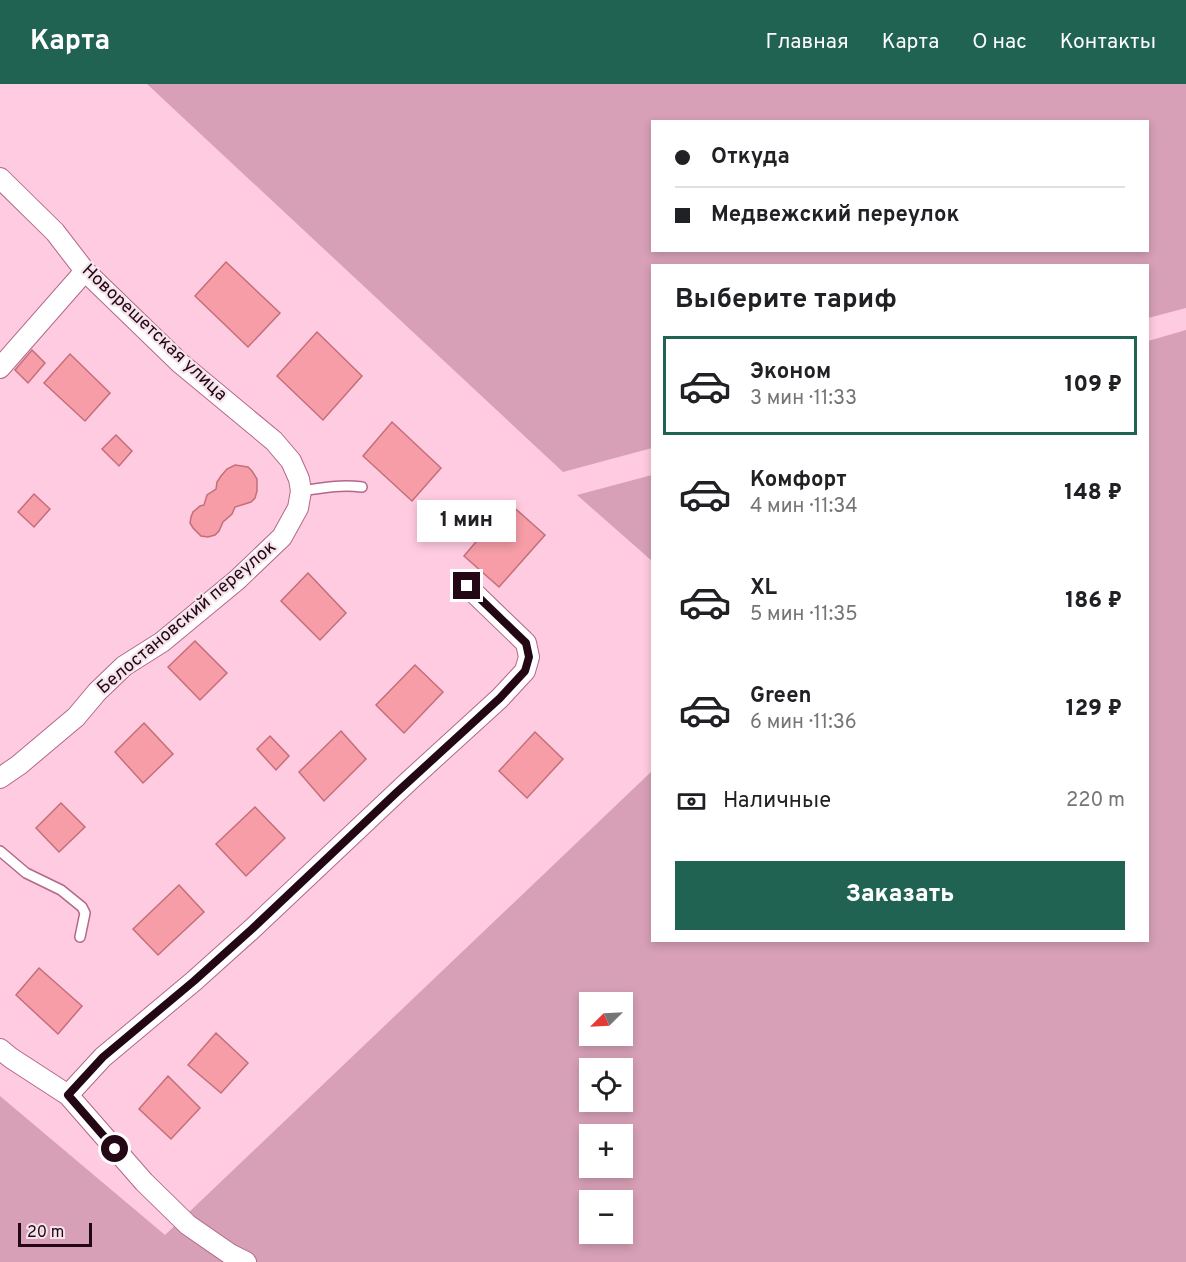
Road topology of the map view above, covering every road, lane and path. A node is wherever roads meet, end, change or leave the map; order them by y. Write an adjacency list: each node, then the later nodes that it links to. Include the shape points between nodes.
1 (0, 178): 2 (street, Новорешетская улица, via 55,232)
2 (85, 271): 3 (street); 5 (street, Новорешетская улица, via 180,363 274,441 291,460)
3 (0, 368)
4 (362, 487): 5 (lane)
5 (301, 491): 7 (street, Белостановский переулок, via 297,508 275,544 162,642 124,666 76,717)
6 (467, 586): 11 (street, via 526,643 529,657 525,671 252,929 103,1057)
7 (0, 778)
8 (0, 851): 9 (lane, via 26,873 61,890 82,907 85,913)
9 (80, 937)
10 (0, 1049): 11 (street)
11 (68, 1095): 12 (street, via 144,1182 188,1225)
12 (246, 1262)

